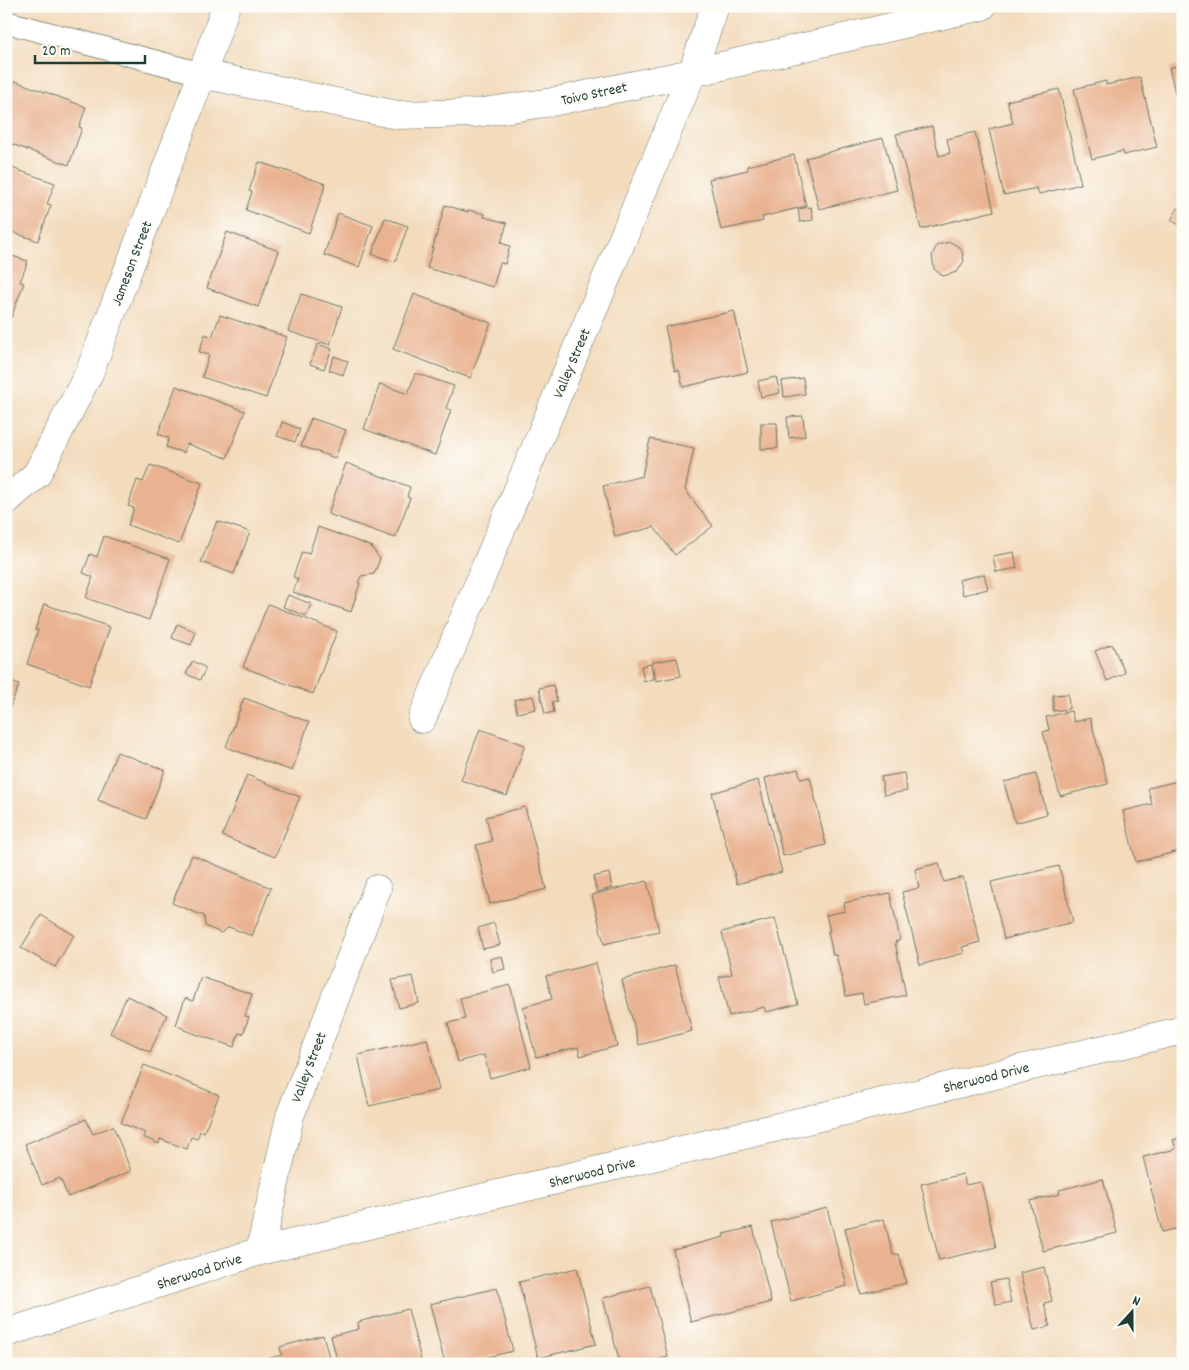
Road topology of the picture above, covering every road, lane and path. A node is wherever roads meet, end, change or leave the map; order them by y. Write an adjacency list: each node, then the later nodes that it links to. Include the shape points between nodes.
1 (226, 6): 6 (street, Jameson Street)
2 (715, 6): 5 (street, Valley Street)
3 (982, 6): 5 (street, Toivo Street)
4 (6, 22): 6 (lane)
5 (692, 73): 6 (street, Toivo Street, via 552,102 476,113 396,115); 8 (street, Valley Street)
6 (202, 74): 7 (street, Jameson Street, via 90,371 37,474)
7 (6, 502)
8 (422, 719)
9 (377, 889): 11 (street, Valley Street, via 290,1116)
10 (1183, 1030): 11 (street, Sherwood Drive)
11 (260, 1252): 12 (street, Sherwood Drive)
12 (6, 1333)

